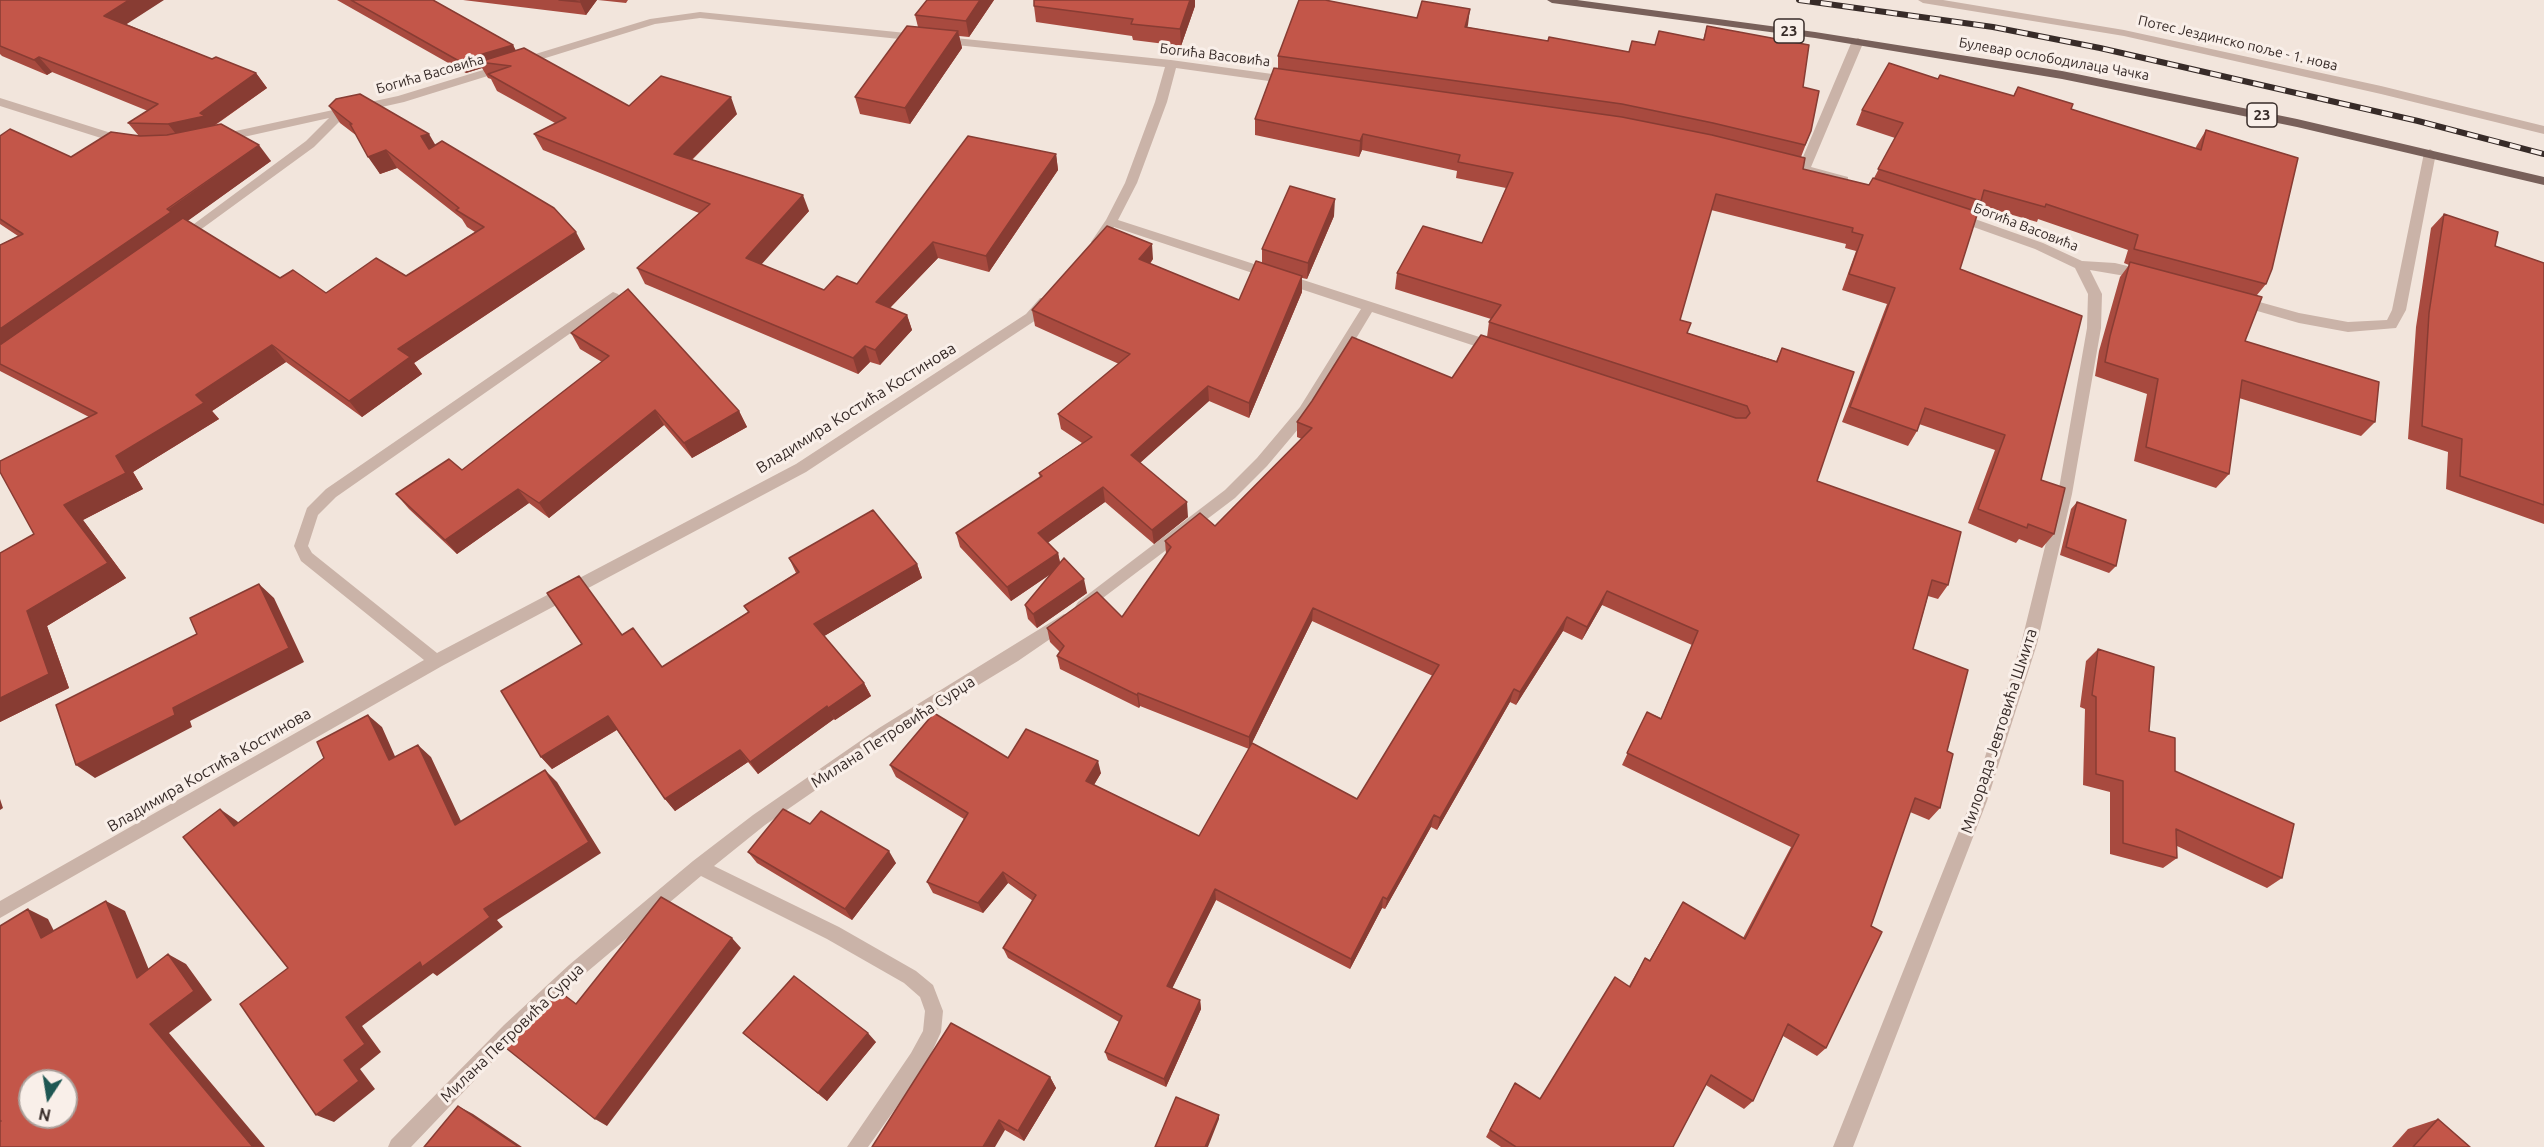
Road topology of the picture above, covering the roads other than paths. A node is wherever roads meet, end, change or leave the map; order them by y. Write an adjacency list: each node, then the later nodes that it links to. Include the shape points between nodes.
1 (1552, 0): 3 (main road, Булевар ослободилаца Чачка / 23)
2 (1923, 0): 8 (street, Потес Јездинско поље - 1. нова, via 2124,33)
3 (1858, 41): 11 (main road, Булевар ослободилаца Чачка / 23, via 2177,97); 13 (street)
4 (1171, 64): 5 (street, Богића Васовића); 7 (street, Богића Васовића, via 700,15 654,21 460,82); 17 (street, via 1131,183)
5 (1307, 82)
6 (0, 102): 10 (street)
7 (341, 113): 9 (street, Богића Васовића); 18 (street, via 310,144)
8 (2544, 130)
9 (209, 140)
10 (133, 144)
11 (2430, 153): 14 (main road, Булевар ослободилаца Чачка / 23); 24 (street, via 2399,310 2391,325 2348,327 2323,323)
12 (1772, 160): 13 (street)
13 (1804, 168): 15 (street)
14 (2544, 181)
15 (1852, 183)
16 (1940, 211): 20 (street, Богића Васовића)
17 (1111, 222): 19 (street); 25 (street)
18 (171, 246)
19 (1086, 254)
20 (2080, 265): 21 (street, Богића Васовића); 32 (street, Милорада Јевтовића Шмита, via 2094,294 2094,328 2065,494 2029,644 1979,801)
21 (2155, 277)
22 (1058, 286): 27 (street, Владимира Костића Костинова, via 1031,317 801,468)
23 (613, 297): 27 (street, via 331,493 312,512 301,546 306,557)
24 (2230, 298)
25 (1369, 307): 26 (street); 28 (street, Милана Петровића Сурџа, via 1299,419 1230,494 1055,627 885,733 759,820)
26 (1513, 354)
27 (436, 661): 29 (street, Владимира Костића Костинова)
28 (699, 867): 30 (street, Милана Петровића Сурџа, via 510,1031); 31 (street, via 833,933 927,991 934,1011 932,1032 918,1060)
29 (0, 910)
30 (398, 1147)
31 (857, 1147)
32 (1843, 1147)

